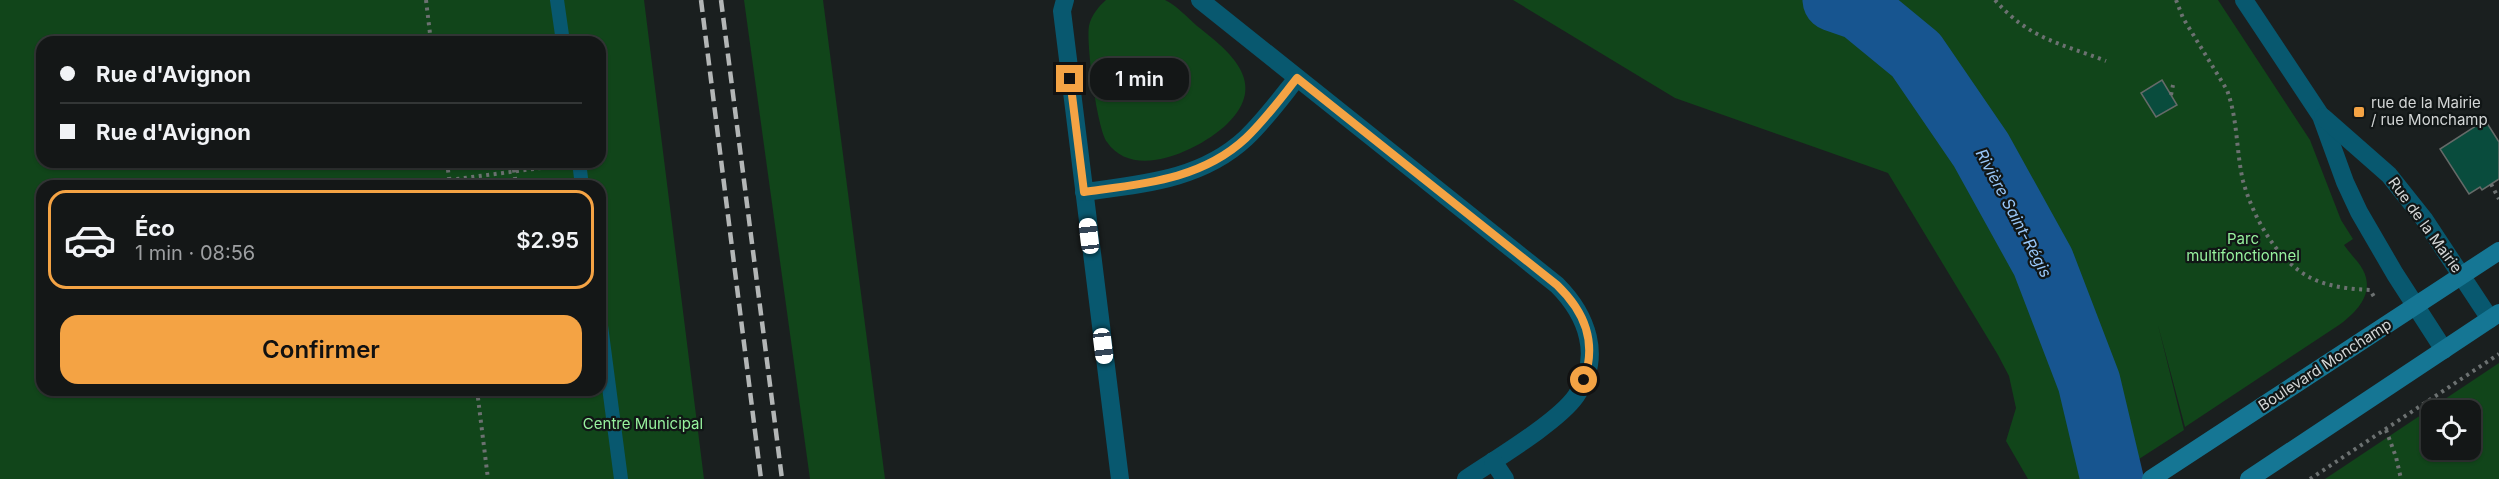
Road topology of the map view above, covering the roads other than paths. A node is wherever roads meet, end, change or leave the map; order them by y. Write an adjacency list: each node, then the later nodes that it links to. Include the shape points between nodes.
1 (557, 0): 5 (lane)
2 (1065, 0): 8 (street, via 1062,11)
3 (1200, 0): 6 (street)
4 (2244, 0): 7 (street, Rue de la Mairie)
5 (562, 36)
6 (1297, 78): 8 (street, via 1246,138 1203,168 1150,183); 15 (street, via 1557,285 1573,300 1584,320 1590,352 1576,396 1559,414)
7 (2321, 116): 10 (street, Rue de la Mairie, via 2389,175); 11 (street, Rue de la Mairie, via 2359,212)
8 (1084, 192): 18 (street)
9 (2499, 251): 10 (street, Boulevard Monchamp)
10 (2461, 274): 11 (street, Boulevard Monchamp); 12 (street, Rue de la Mairie)
11 (2416, 305): 13 (street, Rue de la Mairie); 16 (street, Boulevard Monchamp)
12 (2494, 316): 13 (street)
13 (2444, 350): 21 (street)
14 (606, 364): 17 (lane)
15 (1493, 461): 19 (street); 20 (street)
16 (2152, 478)
17 (621, 479)
18 (1120, 479)
19 (1466, 479)
20 (1504, 479)
21 (2249, 479)

